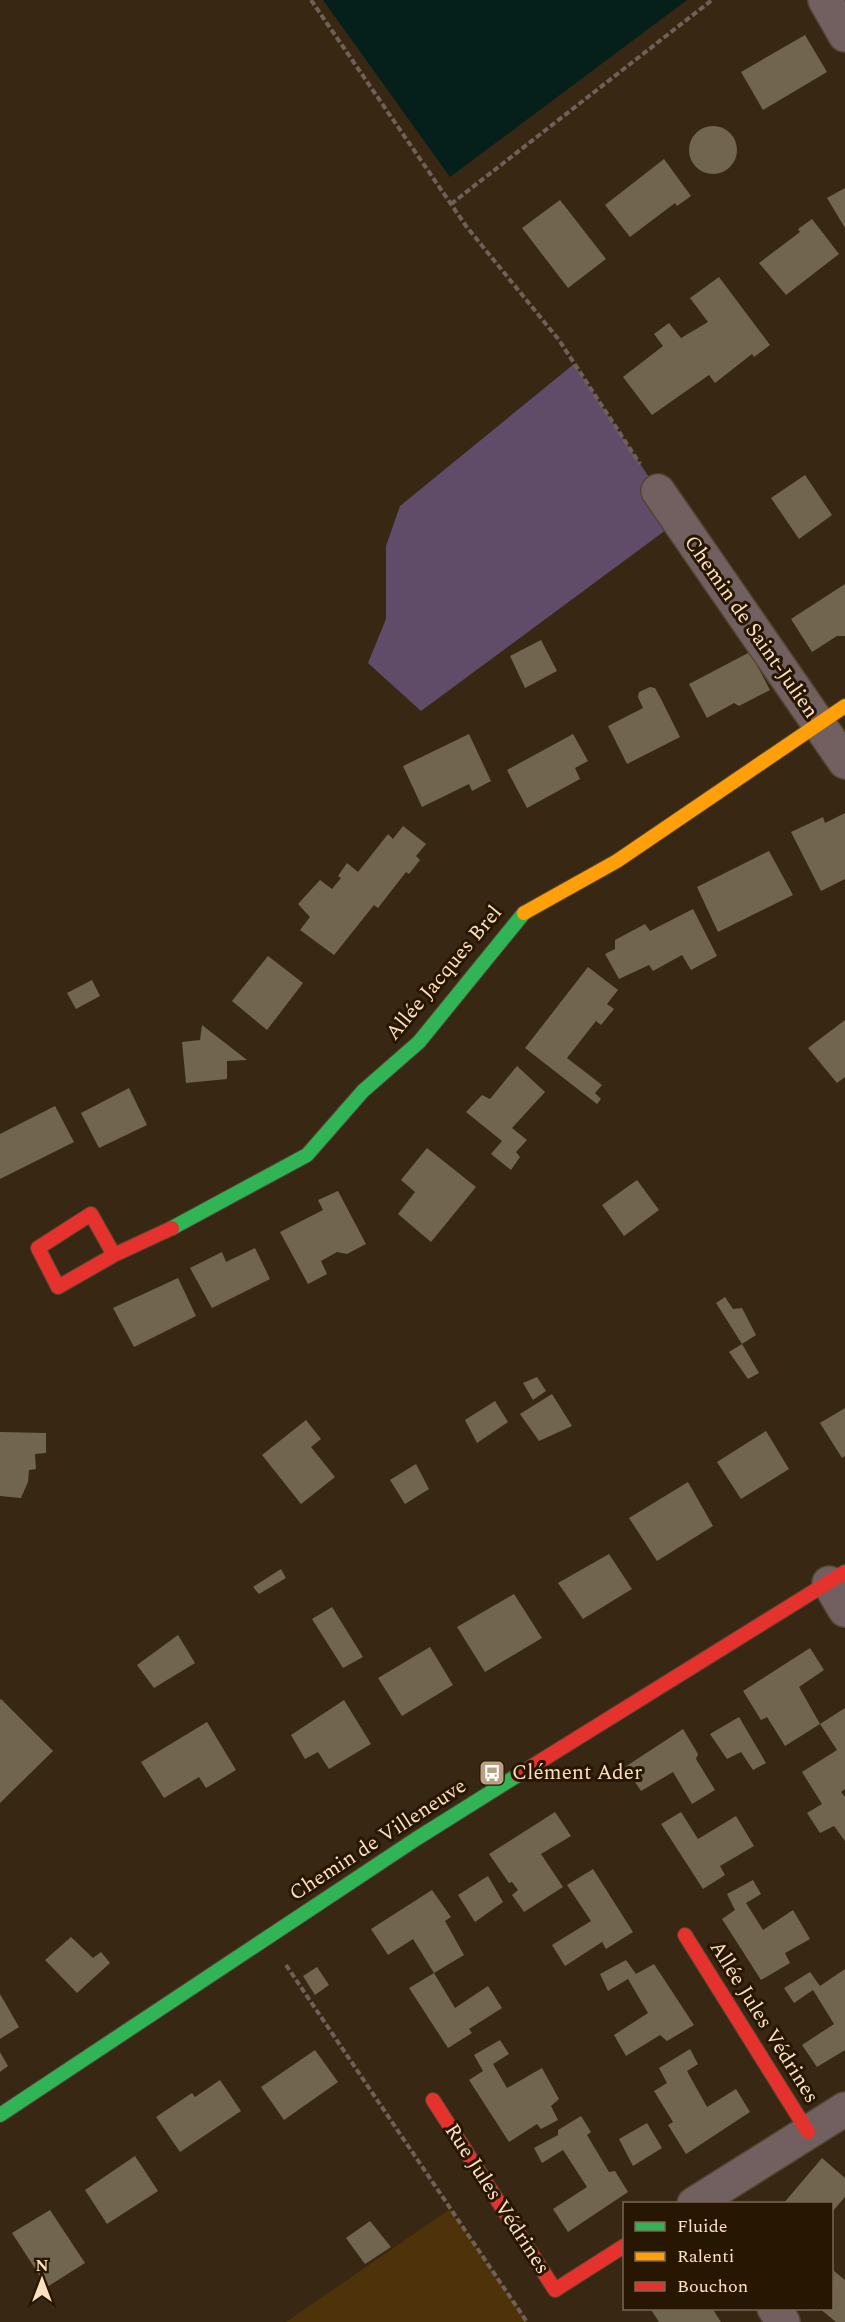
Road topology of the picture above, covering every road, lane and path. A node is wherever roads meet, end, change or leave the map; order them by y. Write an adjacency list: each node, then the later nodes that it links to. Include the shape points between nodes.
1 (311, 0): 5 (path)
2 (712, 0): 5 (path)
3 (825, 0): 4 (street)
4 (845, 35)
5 (451, 204): 6 (path, via 559,340)
6 (658, 491): 7 (street, Chemin de Saint-Julien)
7 (832, 714): 8 (street, Chemin de Saint-Julien); 9 (street, Allée Jacques Brel, via 617,861 520,915 418,1042 363,1091 307,1155)
8 (845, 762)
9 (114, 1255): 9 (street, Allée Jacques Brel, via 91,1214 38,1248 58,1287)
10 (840, 1588): 12 (street, Chemin de Villeneuve, via 416,1839)
11 (685, 1935): 16 (street, Allée Jules Védrines)
12 (266, 1936): 15 (street, Chemin de Villeneuve); 19 (path)
13 (433, 2100): 18 (street, Rue Jules Védrines, via 555,2290)
14 (845, 2109): 16 (street)
15 (0, 2115)
16 (808, 2132): 17 (street)
17 (701, 2202)
18 (623, 2248)
19 (527, 2322)

